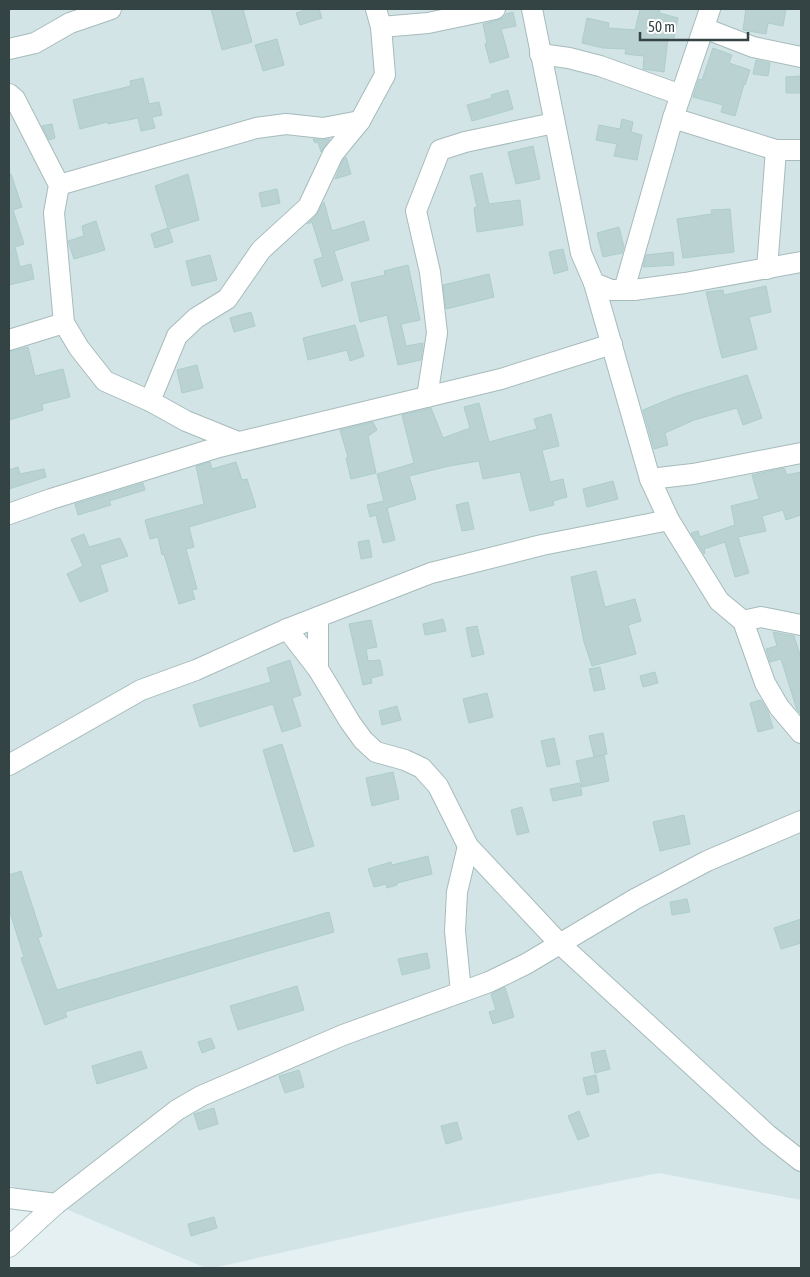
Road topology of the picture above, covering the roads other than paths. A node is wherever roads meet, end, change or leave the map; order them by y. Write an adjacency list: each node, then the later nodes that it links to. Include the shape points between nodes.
1 (111, 9): 7 (street, via 70,23 35,43)
2 (495, 9): 5 (street, via 428,24)
3 (532, 9): 8 (street)
4 (710, 9): 6 (street)
5 (379, 18): 13 (street, via 385,75)
6 (704, 28): 9 (street, via 753,47); 11 (street)
7 (9, 49)
8 (540, 54): 11 (street, via 600,66); 14 (street)
9 (801, 57)
10 (9, 94): 17 (street, via 15,99)
11 (682, 95): 12 (street)
12 (674, 118): 15 (street); 21 (street)
13 (360, 121): 17 (street, via 323,128 286,124 256,128); 26 (street, via 333,154 308,208 261,250 226,299 196,318 177,336)
14 (554, 123): 20 (street, via 581,253); 25 (street, via 440,150 416,211 430,272 437,332)
15 (776, 150): 16 (street); 19 (street)
16 (801, 150)
17 (60, 185): 22 (street, via 54,213)
18 (801, 262): 19 (street)
19 (767, 268): 21 (street)
20 (594, 283): 21 (street, via 611,290); 24 (street)
21 (624, 290)
22 (64, 324): 23 (street); 26 (street, via 105,382)
23 (9, 340)
24 (612, 344): 25 (street, via 501,379); 29 (street)
25 (427, 397): 27 (street)
26 (150, 400): 27 (street, via 186,421)
27 (238, 442): 30 (street, via 51,498)
28 (801, 453): 29 (street)
29 (650, 479): 31 (street)
30 (9, 514)
31 (669, 520): 32 (street, via 542,545 431,573); 33 (street, via 718,601)
32 (318, 618): 35 (street); 36 (street)
33 (743, 621): 34 (street, via 761,617); 37 (street, via 766,683 779,707)
34 (801, 625)
35 (287, 629): 36 (street); 38 (street, via 196,670 141,690)
36 (318, 669): 40 (street, via 363,740 376,752 422,768 438,786)
37 (801, 733)
38 (9, 765)
39 (801, 821): 41 (street, via 707,861)
40 (468, 846): 41 (street); 42 (street, via 457,892 455,931)
41 (559, 943): 42 (street, via 519,968); 43 (street, via 768,1136)
42 (461, 992): 45 (street, via 343,1035 201,1096 177,1110)
43 (801, 1161)
44 (9, 1198): 45 (street)
45 (56, 1204): 46 (street)
46 (9, 1246)

